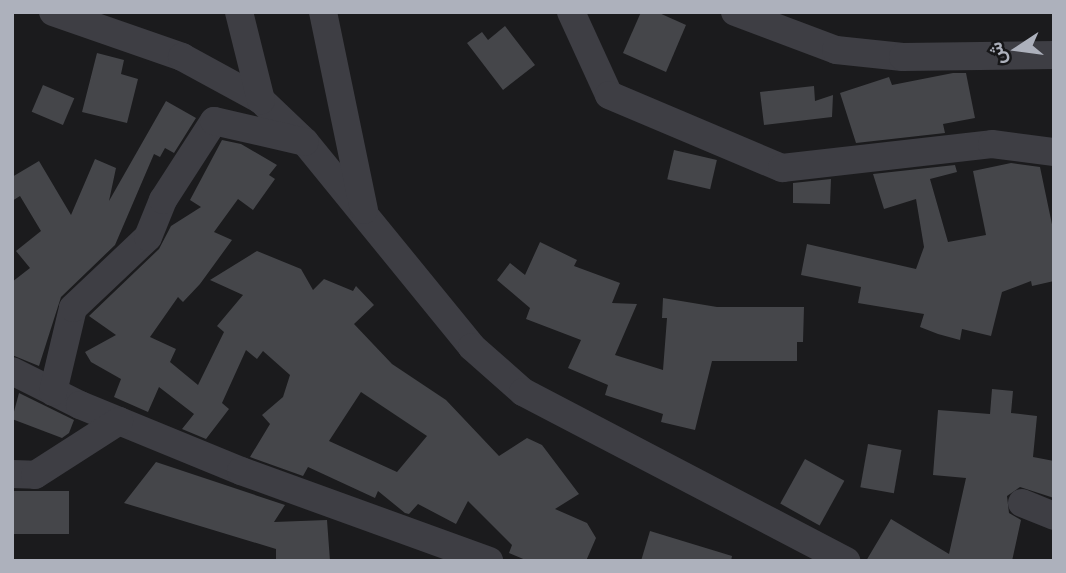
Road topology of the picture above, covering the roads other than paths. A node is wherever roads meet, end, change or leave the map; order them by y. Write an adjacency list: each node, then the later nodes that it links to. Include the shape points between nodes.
1 (53, 12): 7 (street, via 182,57)
2 (239, 12): 7 (street)
3 (323, 12): 10 (street)
4 (571, 12): 9 (street, via 609,95 782,168 992,144)
5 (735, 12): 6 (street, via 836,50 903,57)
6 (1054, 55)
7 (261, 100): 8 (street)
8 (305, 142): 10 (street); 12 (street, via 214,121 163,200 148,237 73,308)
9 (1054, 152)
10 (365, 216): 18 (street, via 472,347 523,392)
11 (12, 371): 12 (street)
12 (53, 392): 13 (street)
13 (119, 421): 14 (street, via 35,475); 17 (street)
14 (12, 474)
15 (1022, 503): 16 (street)
16 (1054, 516)
17 (489, 561)
18 (846, 561)

